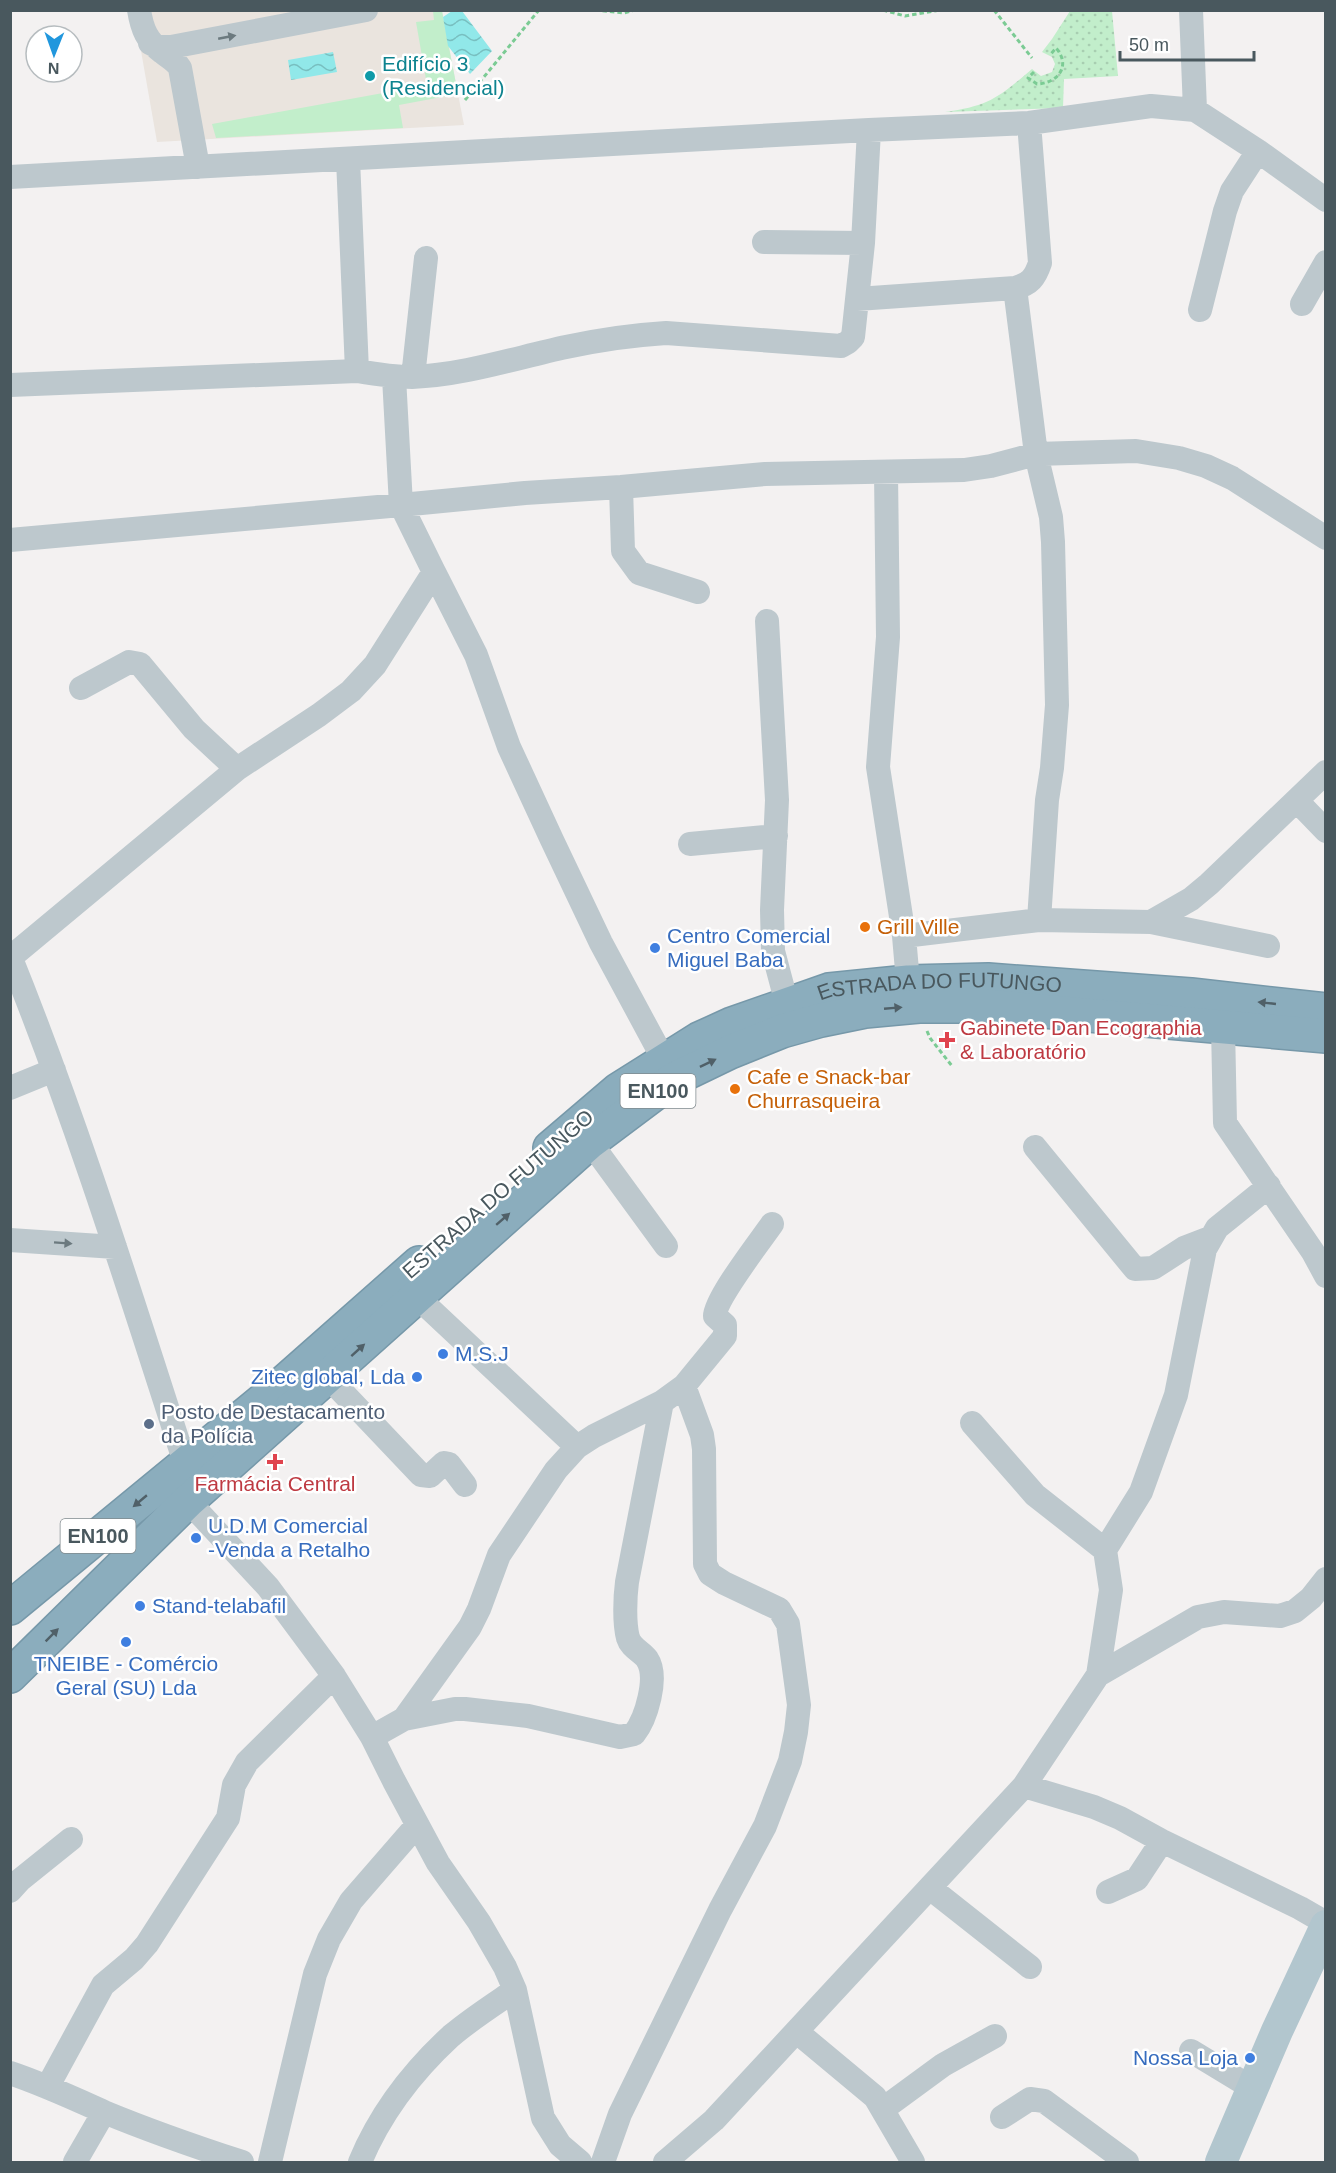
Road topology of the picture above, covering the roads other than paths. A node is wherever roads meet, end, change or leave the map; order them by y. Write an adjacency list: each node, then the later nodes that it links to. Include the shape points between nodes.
1 (139, 10): 4 (street)
2 (366, 10): 5 (street, one-way to 2)
3 (1191, 10): 6 (street)
4 (150, 43): 5 (street, via 171,48); 11 (street, via 180,68)
5 (197, 43): 11 (street, via 188,65)
6 (1196, 111): 7 (street, via 1151,106); 9 (street)
7 (1029, 123): 8 (street); 18 (street, via 1040,263 1029,284)
8 (869, 130): 10 (street); 15 (street)
9 (1258, 151): 13 (street); 21 (street, via 1232,191)
10 (348, 159): 11 (street); 22 (street)
11 (203, 167): 12 (street)
12 (10, 177)
13 (1326, 200)
14 (764, 242): 15 (street)
15 (863, 243): 19 (street)
16 (426, 258): 23 (street)
17 (1326, 262): 20 (street)
18 (1015, 288): 19 (street); 25 (street)
19 (857, 299): 23 (street, via 853,338 841,346 666,333 568,346 456,373)
20 (1302, 304)
21 (1200, 310)
22 (357, 371): 23 (street); 24 (street)
23 (404, 377): 28 (street)
24 (10, 385)
25 (1036, 454): 26 (street, via 964,470); 29 (street, via 1136,451 1179,458 1232,478); 41 (street, via 1051,517 1057,705)
26 (886, 472): 27 (street, via 765,474); 43 (street, via 888,637 878,767)
27 (621, 487): 28 (street); 32 (street, via 623,551 639,573)
28 (401, 506): 30 (street); 31 (street)
29 (1326, 538)
30 (10, 540)
31 (434, 572): 35 (street, via 375,665 351,691); 52 (street, via 476,655 509,747 600,943)
32 (698, 592)
33 (767, 621): 39 (street)
34 (81, 688): 35 (street, via 129,662 140,664 194,729)
35 (237, 768): 45 (street)
36 (1324, 776): 37 (street)
37 (1297, 801): 38 (street); 42 (street, via 1209,884)
38 (1326, 831)
39 (776, 836): 40 (street); 48 (street, via 773,951)
40 (690, 844)
41 (1039, 920): 42 (street); 43 (street)
42 (1151, 922): 44 (street)
43 (904, 936): 46 (street)
44 (1268, 946)
45 (11, 957): 47 (street)
46 (913, 994): 48 (highway, ESTRADA DO FUTUNGO / EN100, via 829,990); 49 (highway, ESTRADA DO FUTUNGO / EN100, one-way to 46, via 1191,995 988,980); 50 (highway, ESTRADA DO FUTUNGO / EN100, via 985,1006); 55 (highway, ESTRADA DO FUTUNGO / EN100, one-way to 46, via 674,1079 730,1052 782,1031 865,1011)
47 (18, 999): 53 (street)
48 (787, 1004): 52 (highway, ESTRADA DO FUTUNGO / EN100, via 716,1031)
49 (1326, 1010)
50 (1223, 1027): 51 (highway, ESTRADA DO FUTUNGO / EN100); 57 (street, via 1225,1123)
51 (1326, 1036)
52 (664, 1060): 70 (highway, ESTRADA DO FUTUNGO / EN100, via 587,1115 274,1391)
53 (54, 1070): 54 (street); 62 (street)
54 (10, 1088)
55 (590, 1142): 61 (street); 64 (highway, ESTRADA DO FUTUNGO / EN100, one-way to 55)
56 (1035, 1147): 59 (street, via 1135,1269 1153,1268 1184,1248)
57 (1269, 1186): 59 (street); 63 (street)
58 (772, 1224): 66 (street, via 717,1307 715,1316 724,1325 725,1336)
59 (1210, 1238): 73 (street, via 1176,1395 1141,1492)
60 (10, 1240): 62 (street, one-way to 62)
61 (666, 1246)
62 (115, 1247): 70 (street)
63 (1326, 1276)
64 (416, 1296): 65 (highway, ESTRADA DO FUTUNGO / EN100, one-way to 64); 69 (street)
65 (328, 1377): 71 (street, via 421,1475 429,1476 444,1463 449,1464); 72 (highway, ESTRADA DO FUTUNGO / EN100)
66 (684, 1386): 67 (street); 106 (street, via 704,1449 705,1564 724,1583 779,1609 788,1624 799,1705 790,1761 765,1826 625,2104)
67 (662, 1402): 69 (street); 79 (street, via 625,1598 628,1638 648,1660 651,1683 639,1728 634,1734 620,1737 528,1716 465,1709)
68 (972, 1423): 73 (street, via 1035,1495)
69 (577, 1447): 79 (street, via 540,1491 499,1555 470,1627)
70 (184, 1463): 75 (highway, ESTRADA DO FUTUNGO / EN100, one-way to 75)
71 (465, 1485)
72 (188, 1501): 77 (highway, ESTRADA DO FUTUNGO / EN100, one-way to 72); 78 (street, via 268,1587)
73 (1105, 1550): 76 (street, via 1111,1590)
74 (1326, 1579): 76 (street, via 1295,1611 1280,1616 1224,1612 1198,1617)
75 (10, 1608)
76 (1098, 1675): 81 (street)
77 (10, 1676)
78 (334, 1676): 80 (street); 95 (street, via 247,1762 234,1785 228,1818 147,1944 103,1985)
79 (404, 1719): 80 (street)
80 (372, 1737): 82 (street)
81 (1024, 1786): 84 (street, via 1120,1818); 85 (street)
82 (417, 1825): 90 (street, via 479,1922); 103 (street, via 351,1901 329,1939 315,1974)
83 (71, 1839): 86 (street)
84 (1162, 1841): 87 (street, via 1137,1879); 88 (street, via 1300,1908)
85 (930, 1888): 89 (street); 91 (street)
86 (10, 1890)
87 (1108, 1892)
88 (1326, 1925): 96 (main road)
89 (1030, 1967)
90 (515, 1990): 104 (street, via 452,2036 423,2064 390,2106); 105 (street, via 543,2118 560,2145)
91 (797, 2032): 97 (street, via 864,2085); 107 (street, via 714,2120)
92 (995, 2036): 97 (street, via 943,2065)
93 (1191, 2051): 96 (street)
94 (10, 2073): 95 (street)
95 (48, 2086): 98 (street)
96 (1251, 2088): 110 (main road)
97 (883, 2109): 108 (street)
98 (104, 2112): 100 (street); 101 (street)
99 (1002, 2116): 109 (street, via 1030,2099 1044,2101)
100 (181, 2153): 102 (street)
101 (75, 2163)
102 (243, 2163)
103 (270, 2163)
104 (360, 2163)
105 (580, 2163)
106 (603, 2163)
107 (666, 2163)
108 (913, 2163)
109 (1127, 2163)
110 (1221, 2163)

